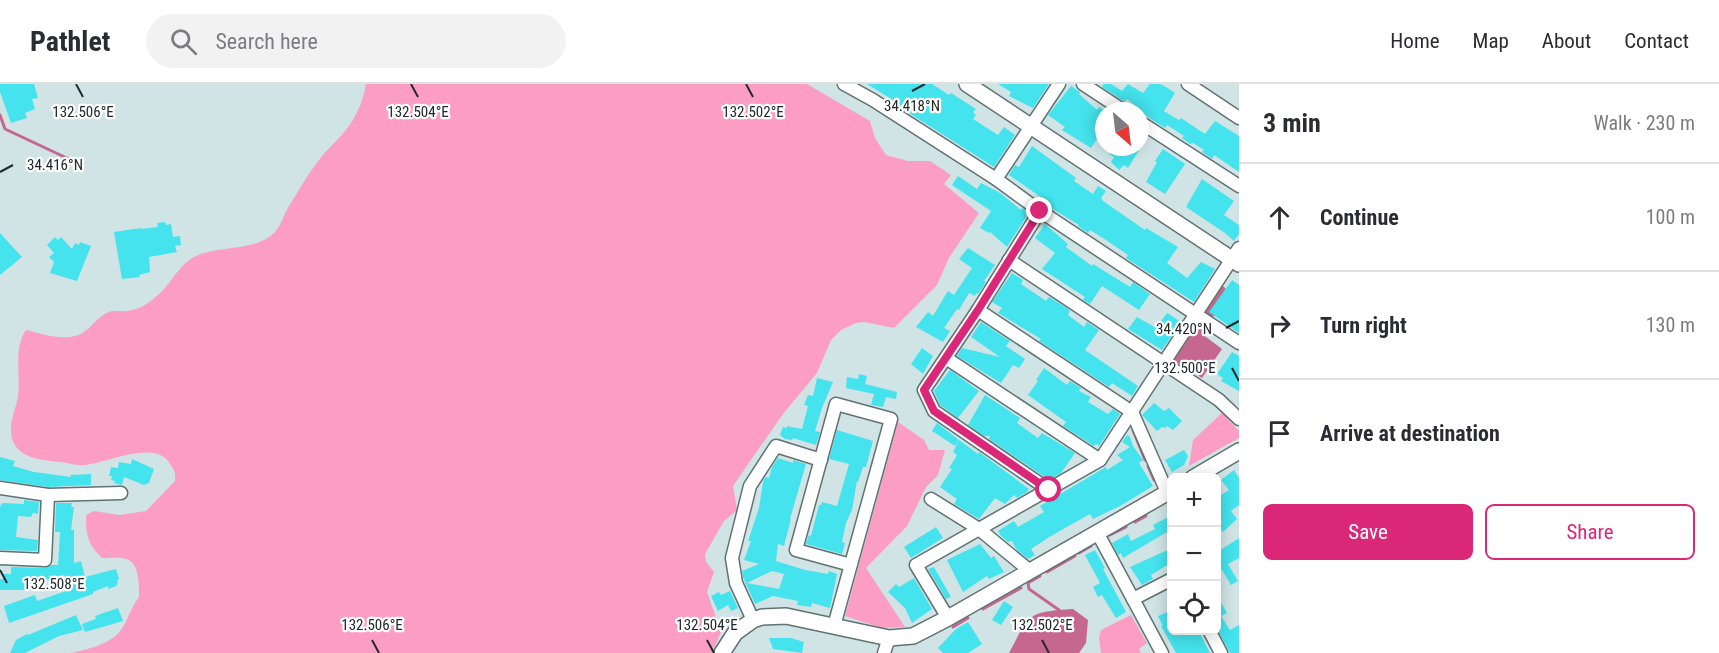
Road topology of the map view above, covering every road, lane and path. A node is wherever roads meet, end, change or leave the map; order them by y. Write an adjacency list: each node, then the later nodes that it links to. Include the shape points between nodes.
1 (844, 84): 10 (street)
2 (967, 84): 8 (street)
3 (1059, 84): 8 (street)
4 (1083, 84): 6 (street)
5 (1188, 84): 7 (street)
6 (1110, 102)
7 (1239, 118)
8 (1031, 127): 10 (street); 13 (street)
9 (1149, 128): 11 (street)
10 (996, 178): 12 (street)
11 (1239, 186)
12 (1040, 211): 14 (street); 16 (street)
13 (1236, 257): 16 (street)
14 (1009, 261): 15 (street); 19 (street)
15 (978, 310): 18 (street); 20 (street)
16 (1195, 314): 17 (street); 19 (street)
17 (1239, 343)
18 (946, 358): 24 (street); 28 (street, via 924,390 934,411)
19 (1163, 362): 20 (street); 21 (street, via 1219,399)
20 (1132, 412): 24 (street); 26 (street)
21 (1239, 419)
22 (1239, 451): 25 (street)
23 (820, 460): 36 (street, via 796,550); 36 (street, via 836,404 891,419); 41 (street, via 776,446 750,486 732,558 736,583)
24 (1100, 460): 28 (street)
25 (1200, 473)
26 (1167, 487)
27 (0, 488): 31 (street)
28 (1049, 490): 33 (street)
29 (1167, 492): 34 (street)
30 (121, 493): 31 (street)
31 (48, 495): 35 (street, via 45,560)
32 (931, 499): 33 (street)
33 (979, 529): 37 (street); 40 (street, via 916,565)
34 (1097, 532): 37 (street); 39 (street)
35 (0, 558)
36 (851, 565): 42 (street)
37 (1030, 571): 40 (street)
38 (1168, 581): 39 (street)
39 (1133, 599): 47 (street)
40 (948, 618): 44 (street, via 913,636)
41 (753, 620): 42 (street, via 786,616); 45 (street, via 735,633)
42 (834, 626): 44 (street)
43 (1212, 635): 48 (street)
44 (889, 638): 46 (street)
45 (722, 653)
46 (884, 653)
47 (1162, 653)
48 (1221, 653)

